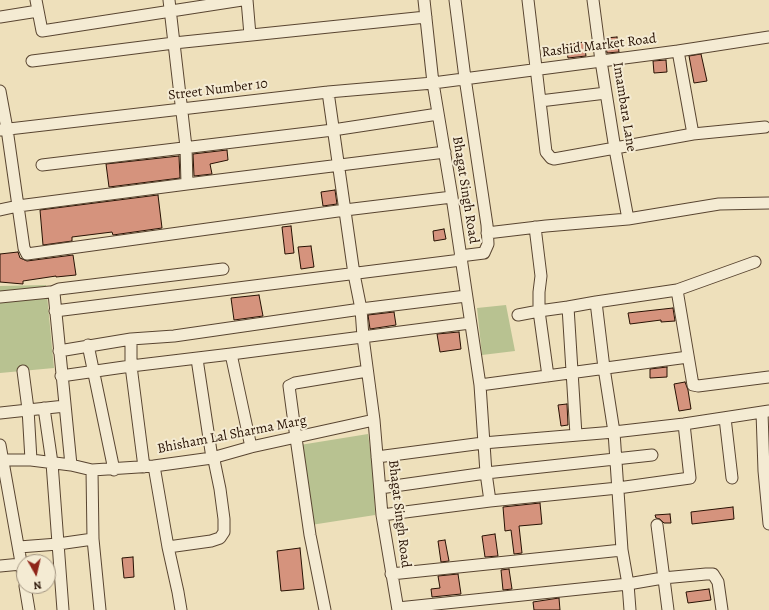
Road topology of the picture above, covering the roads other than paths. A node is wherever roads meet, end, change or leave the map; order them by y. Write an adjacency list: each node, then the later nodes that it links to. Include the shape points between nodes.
1 (242, 0): 8 (street)
2 (247, 0): 11 (street)
3 (424, 0): 10 (street, Bhagat Singh Road)
4 (455, 0): 18 (street)
5 (528, 0): 17 (street)
6 (593, 0): 16 (street, Imambara Lane)
7 (37, 5): 8 (street, via 42,31); 9 (street)
8 (169, 5): 13 (street)
9 (0, 17)
10 (426, 17): 11 (street); 19 (street, Bhagat Singh Road)
11 (250, 35): 13 (street)
12 (769, 37): 14 (street, Rashid Market Road)
13 (174, 43): 15 (street); 24 (street)
14 (678, 51): 16 (street, Rashid Market Road); 29 (street)
15 (32, 61)
16 (601, 61): 17 (street, Rashid Market Road); 22 (street, Imambara Lane)
17 (536, 69): 18 (street, Rashid Market Road); 23 (street)
18 (465, 78): 19 (street, Rashid Market Road); 43 (street)
19 (433, 83): 21 (street, Street Number 10); 25 (street, Bhagat Singh Road)
20 (0, 91): 27 (street)
21 (328, 92): 24 (street, Street Number 10); 28 (street, Bhagat Singh Road)
22 (606, 93): 23 (street); 31 (street, Imambara Lane)
23 (540, 101): 31 (street, via 546,152 551,158)
24 (182, 110): 27 (street, Street Number 10); 30 (street)
25 (438, 114): 28 (street); 32 (street, Bhagat Singh Road)
26 (765, 127): 29 (street)
27 (4, 130): 38 (street)
28 (333, 130): 30 (street); 34 (street, Bhagat Singh Road)
29 (692, 134): 31 (street)
30 (186, 147): 33 (street); 35 (street)
31 (615, 148): 41 (street, Imambara Lane)
32 (445, 152): 34 (street); 36 (street, Bhagat Singh Road)
33 (42, 165)
34 (338, 166): 35 (street); 40 (street, Bhagat Singh Road)
35 (187, 184): 38 (street)
36 (452, 197): 40 (street); 44 (street, Bhagat Singh Road)
37 (769, 203): 41 (street, via 719,204)
38 (18, 206): 39 (street); 40 (street, via 27,254)
39 (0, 210)
40 (345, 210): 47 (street, Bhagat Singh Road)
41 (628, 219): 42 (street)
42 (535, 227): 43 (street); 56 (street, via 541,276)
43 (487, 233): 44 (street, via 488,244 484,253)
44 (461, 258): 47 (street); 50 (street, Bhagat Singh Road)
45 (755, 262): 48 (street)
46 (223, 269): 49 (street, via 59,289)
47 (354, 274): 54 (street, Bhagat Singh Road); 55 (street)
48 (677, 290): 52 (street); 64 (street)
49 (52, 292): 51 (street); 55 (street)
50 (466, 296): 54 (street); 58 (street, Bhagat Singh Road)
51 (0, 298)
52 (596, 302): 53 (street); 67 (street)
53 (568, 307): 56 (street); 71 (street)
54 (361, 309): 59 (street, Bhagat Singh Road); 60 (street, via 174,336)
55 (55, 311): 62 (street)
56 (539, 311): 57 (street); 73 (street)
57 (518, 314)
58 (470, 323): 59 (street); 75 (street, Bhagat Singh Road)
59 (363, 337): 63 (street); 69 (street, Bhagat Singh Road)
60 (131, 339): 61 (street); 66 (street)
61 (88, 345): 62 (street); 70 (street)
62 (59, 351): 72 (street)
63 (232, 354): 65 (street); 89 (street)
64 (688, 357): 67 (street); 74 (street, via 691,383 695,386)
65 (197, 359): 66 (street); 91 (street)
66 (131, 366): 70 (street); 98 (street)
67 (604, 368): 71 (street); 84 (street)
68 (23, 371): 78 (street)
69 (367, 371): 82 (street, Bhagat Singh Road); 86 (street, via 292,384 289,390)
70 (94, 372): 72 (street); 100 (street)
71 (572, 372): 73 (street); 85 (street)
72 (61, 376): 76 (street)
73 (548, 376): 75 (street)
74 (769, 377)
75 (480, 385): 87 (street, Bhagat Singh Road)
76 (65, 406): 77 (street); 97 (street)
77 (44, 408): 78 (street); 96 (street)
78 (28, 409): 79 (street); 95 (street)
79 (0, 412)
80 (766, 412): 81 (street); 107 (street, via 764,471)
81 (725, 418): 83 (street); 102 (street)
82 (374, 420): 86 (street, Bhisham Lal Sharma Marg); 92 (street, Bhagat Singh Road)
83 (684, 424): 84 (street); 104 (street, via 690,478)
84 (614, 432): 85 (street); 93 (street)
85 (576, 435): 87 (street)
86 (296, 438): 89 (street, Bhisham Lal Sharma Marg); 126 (street, via 310,535)
87 (483, 443): 92 (street); 101 (street, Bhagat Singh Road)
88 (0, 445): 94 (street)
89 (251, 447): 91 (street, Bhisham Lal Sharma Marg)
90 (652, 455): 93 (street)
91 (212, 458): 98 (street, Bhisham Lal Sharma Marg); 112 (street, via 220,489 224,532 220,538 211,542)
92 (377, 458): 103 (street, Bhagat Singh Road)
93 (616, 459): 101 (street); 104 (street)
94 (1, 460): 95 (street, Bhisham Lal Sharma Marg); 111 (street)
95 (31, 460): 96 (street, Bhisham Lal Sharma Marg)
96 (52, 463): 97 (street, Bhisham Lal Sharma Marg); 110 (street)
97 (71, 465): 99 (street, Bhisham Lal Sharma Marg)
98 (149, 467): 100 (street, Bhisham Lal Sharma Marg); 112 (street)
99 (92, 470): 100 (street, Bhisham Lal Sharma Marg); 109 (street)
100 (114, 470)
101 (486, 473): 103 (street); 105 (street, Bhagat Singh Road)
102 (732, 478)
103 (380, 488): 106 (street, Bhagat Singh Road)
104 (618, 488): 105 (street); 113 (street)
105 (490, 501): 106 (street)
106 (382, 515): 117 (street, Bhagat Singh Road)
107 (769, 524)
108 (657, 525): 118 (street)
109 (93, 539): 110 (street); 124 (street)
110 (58, 544): 111 (street); 123 (street)
111 (19, 547): 114 (street)
112 (168, 547): 125 (street)
113 (622, 550): 117 (street); 119 (street)
114 (20, 554)
115 (16, 564): 116 (street)
116 (0, 566)
117 (391, 574): 121 (street, Bhagat Singh Road)
118 (663, 578): 119 (street); 128 (street); 129 (street, via 713,574 718,582)
119 (628, 584): 121 (street); 127 (street)
120 (26, 594): 122 (street)
121 (398, 609)
122 (29, 610)
123 (63, 610)
124 (100, 610)
125 (181, 610)
126 (325, 610)
127 (630, 610)
128 (668, 610)
129 (722, 610)

